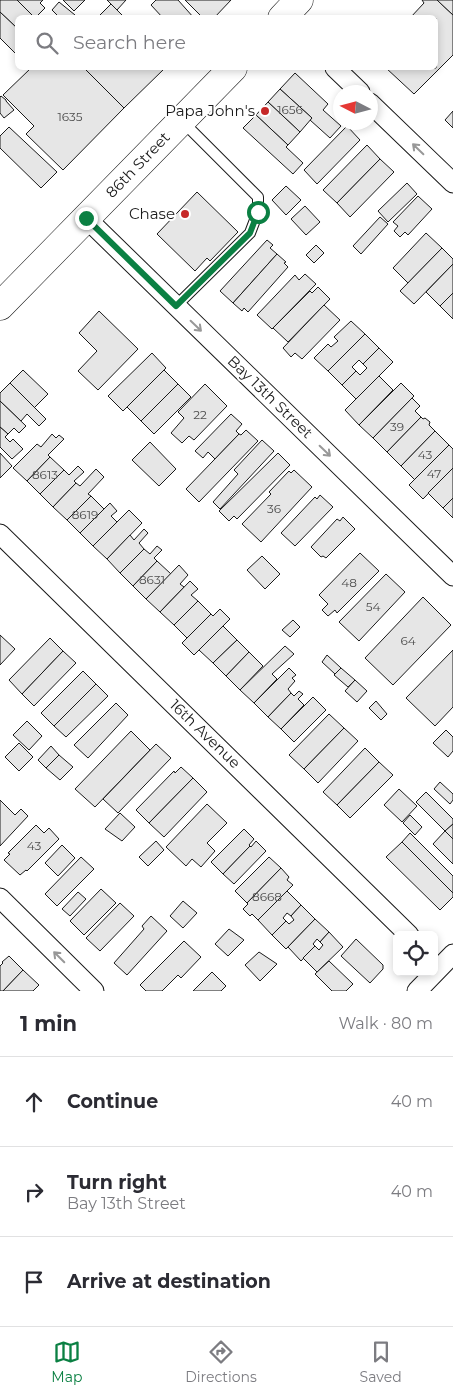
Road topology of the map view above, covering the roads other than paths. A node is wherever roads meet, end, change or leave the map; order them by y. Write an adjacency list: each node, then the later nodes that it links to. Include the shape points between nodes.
1 (299, 0): 2 (main road)
2 (285, 15)
3 (231, 70): 7 (main road, 86th Street)
4 (336, 70): 5 (street)
5 (352, 85)
6 (378, 111): 8 (street, one-way to 6)
7 (181, 121): 9 (main road, 86th Street); 11 (lane, via 258,197 258,212 250,233)
8 (453, 183)
9 (86, 218): 10 (main road, 86th Street); 11 (street, Bay 13th Street)
10 (0, 306)
11 (176, 306): 13 (street, Bay 13th Street, one-way to 13)
12 (0, 534): 15 (street, 16th Avenue)
13 (453, 576)
14 (0, 898): 17 (street, one-way to 14)
15 (405, 931)
16 (445, 964): 18 (street)
17 (94, 991)
18 (417, 991)

